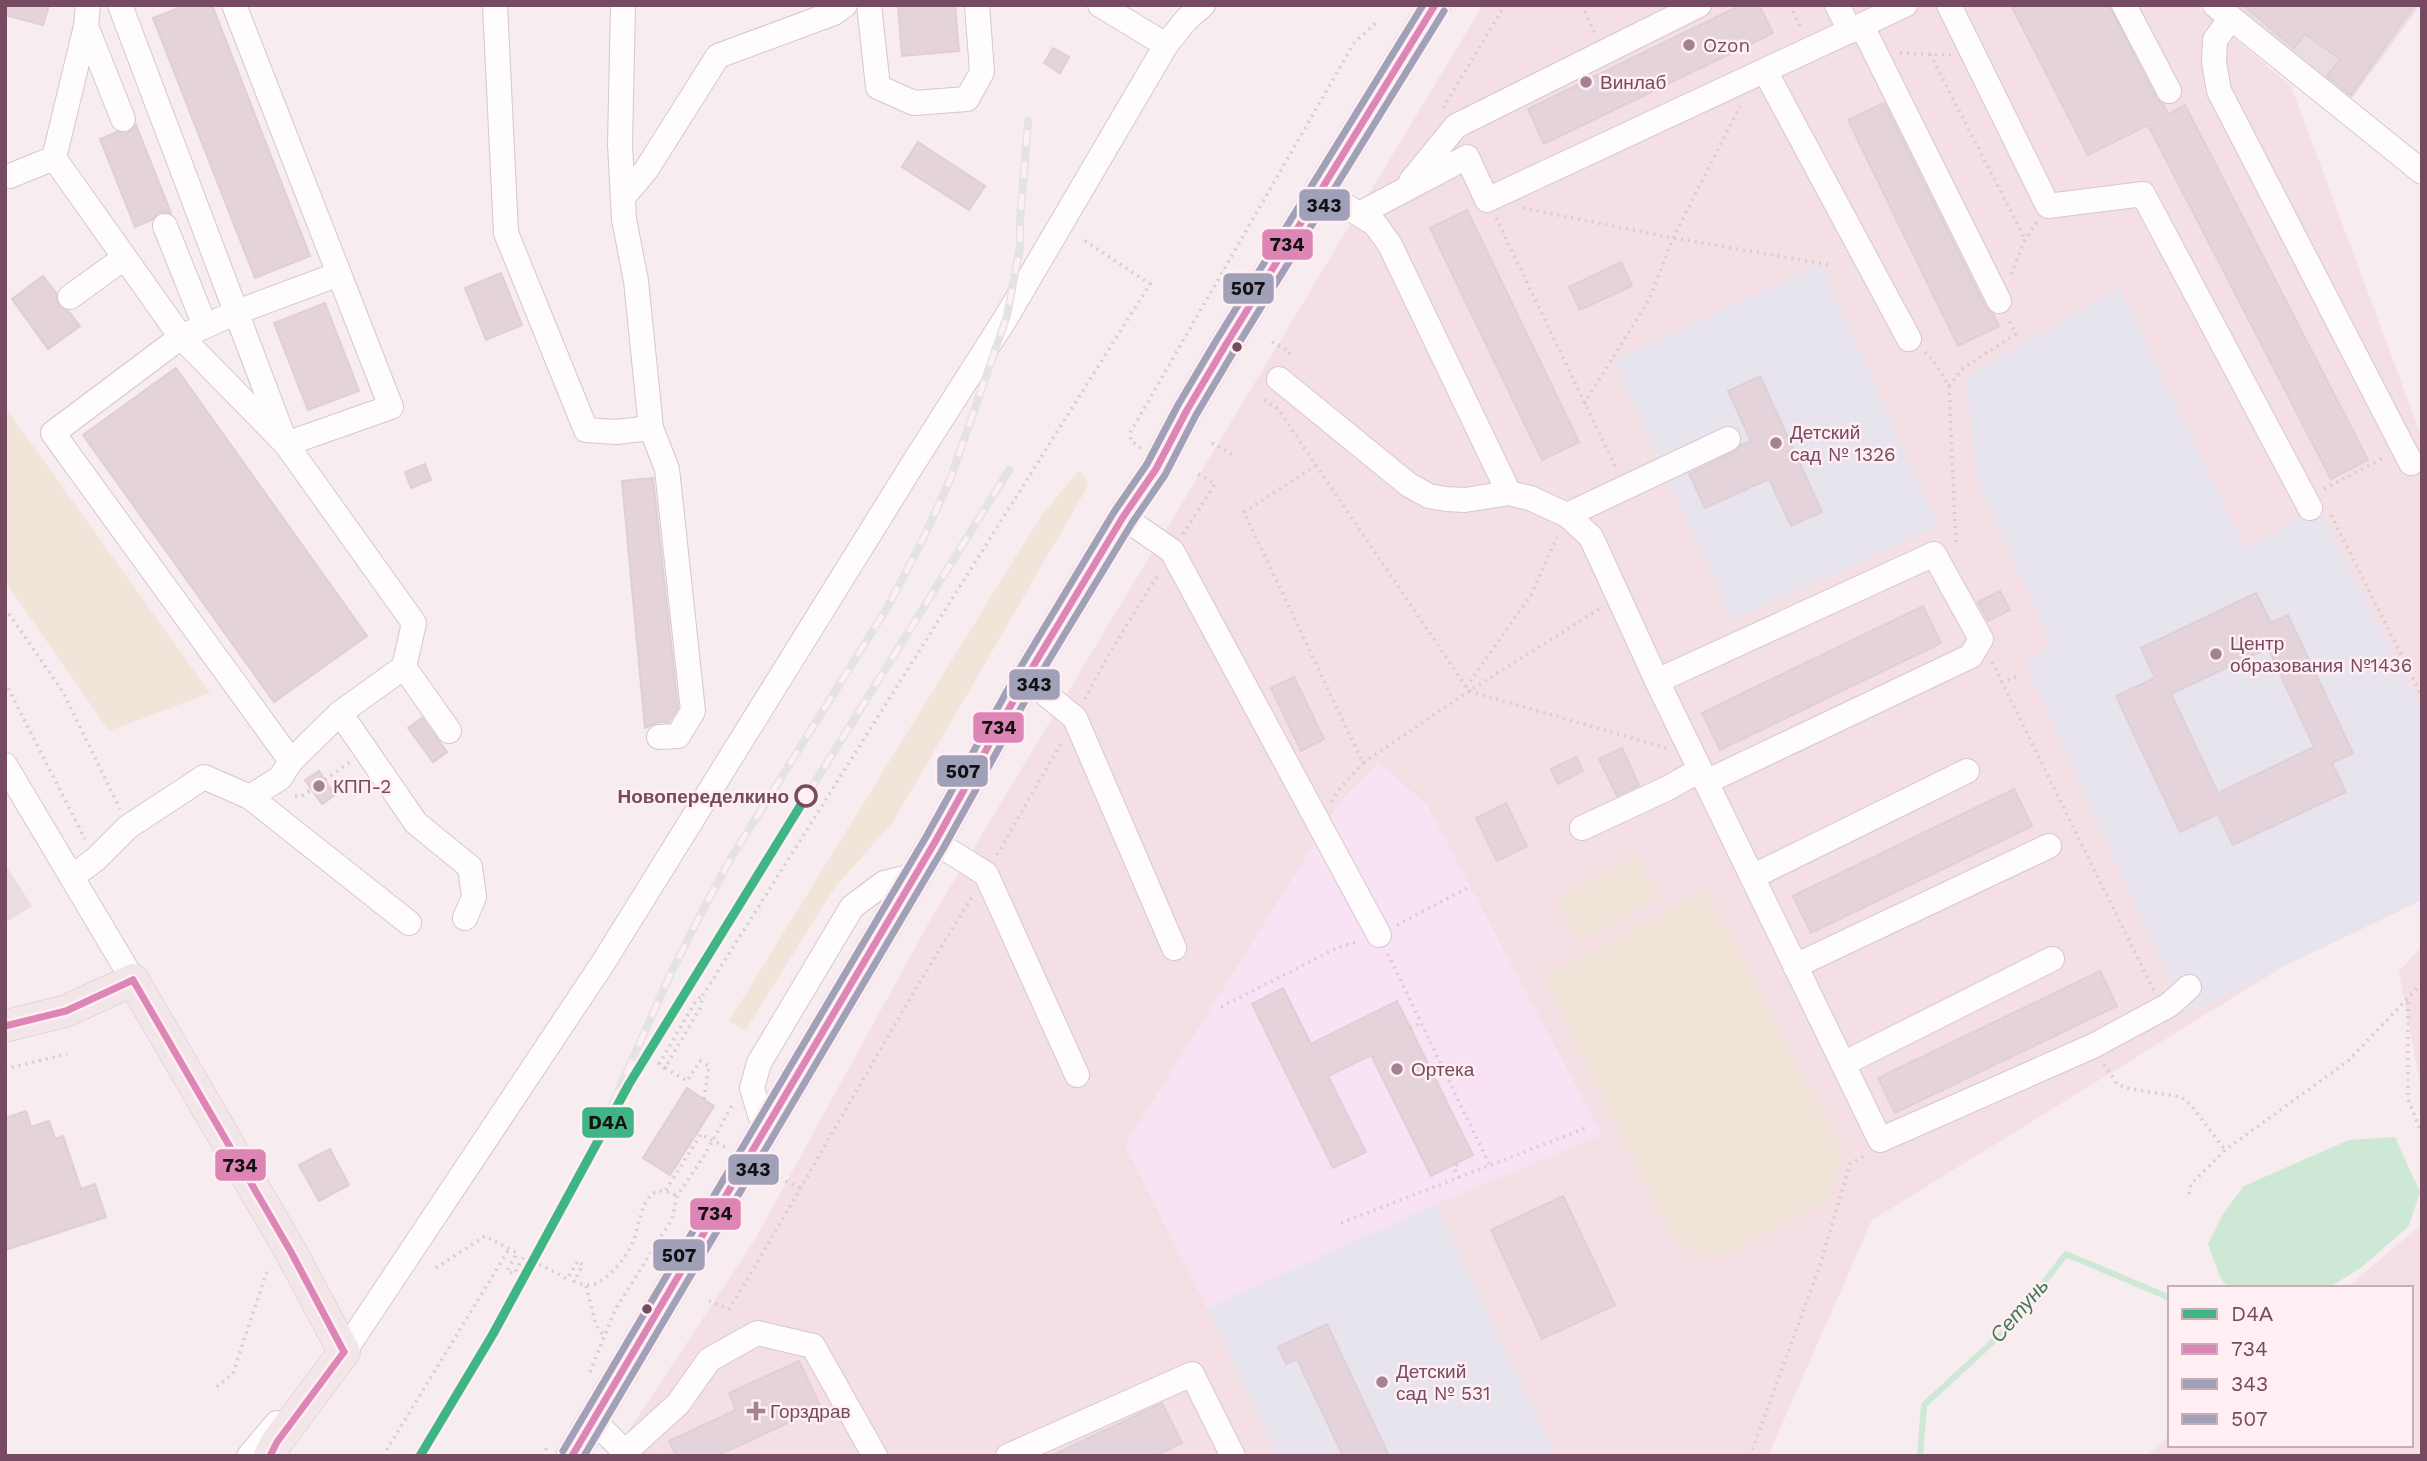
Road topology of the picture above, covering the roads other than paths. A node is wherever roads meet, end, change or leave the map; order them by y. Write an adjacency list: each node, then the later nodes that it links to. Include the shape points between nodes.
1 (120, 5): 39 (street)
2 (234, 5): 36 (street)
3 (495, 5): 44 (street, via 506,233 586,430)
4 (623, 5): 32 (street, via 620,144)
5 (793, 5): 21 (street)
6 (845, 5): 21 (street)
7 (869, 5): 8 (street, via 878,87 914,103 967,99 982,72)
8 (977, 5)
9 (1100, 5): 23 (street)
10 (1435, 5): 22 (main road)
11 (1454, 5): 22 (main road)
12 (1699, 5): 31 (street, via 1456,126)
13 (1837, 5): 20 (street)
14 (1905, 5): 20 (street)
15 (1949, 5): 49 (street, via 2048,206 2143,194)
16 (2124, 5): 25 (street)
17 (1189, 10): 23 (street)
18 (2222, 12): 28 (street, via 2294,59); 47 (street, via 2214,61 2219,92)
19 (87, 16): 26 (street); 27 (street)
20 (1856, 28): 24 (street); 38 (street, via 1874,51)
21 (786, 32): 32 (street, via 718,56 646,170)
22 (1410, 44): 30 (main road)
23 (1166, 45): 79 (street, via 1007,316 603,963)
24 (1765, 71): 31 (street, via 1487,200 1468,157); 42 (street)
25 (2169, 91)
26 (123, 119)
27 (54, 158): 29 (street); 35 (street)
28 (2422, 172)
29 (10, 176)
30 (1320, 190): 33 (street); 51 (main road, via 1187,410 1163,458)
31 (1404, 190): 33 (street)
32 (624, 195): 44 (street)
33 (1359, 214): 48 (street, via 1375,224 1390,245)
34 (165, 226): 40 (street)
35 (124, 257): 37 (street); 41 (street)
36 (339, 274): 39 (street); 46 (street, via 391,407)
37 (70, 297)
38 (1999, 301)
39 (237, 312): 40 (street); 46 (street)
40 (205, 326): 41 (street)
41 (181, 337): 46 (street); 61 (street, via 52,433)
42 (1909, 339)
43 (1279, 379): 48 (street, via 1409,485 1429,496 1465,500)
44 (651, 428): 57 (street, via 667,469 693,711 678,736)
45 (1728, 439): 50 (street)
46 (286, 444): 52 (street, via 414,623)
47 (2407, 455)
48 (1508, 493): 50 (street)
49 (2318, 502)
50 (1567, 515): 54 (street, via 1591,537)
51 (1123, 517): 53 (main road); 70 (street, via 1172,551)
52 (404, 667): 55 (street); 56 (street)
53 (1026, 678): 64 (main road); 71 (street, via 1075,718)
54 (1657, 681): 60 (street); 60 (street, via 1934,554 1981,639 1971,656)
55 (340, 713): 61 (street); 68 (street, via 416,823 470,867 474,897)
56 (449, 731)
57 (659, 737)
58 (5, 765): 66 (street)
59 (1967, 771): 67 (street)
60 (1703, 776): 63 (street); 67 (street)
61 (287, 778): 62 (street)
62 (250, 797): 66 (street, via 204,777 128,827); 69 (street)
63 (1582, 828)
64 (935, 842): 78 (street, via 986,874); 81 (main road)
65 (2049, 846): 73 (street)
66 (73, 876): 74 (street)
67 (1752, 877): 73 (street)
68 (465, 918)
69 (409, 923)
70 (1379, 934)
71 (1174, 948)
72 (2052, 959): 77 (street)
73 (1795, 966): 77 (street)
74 (133, 980): 76 (main road, via 66,1011); 79 (main road)
75 (2189, 987): 77 (street, via 2163,1009 2093,1046 1880,1140)
76 (5, 1026)
77 (1843, 1064)
78 (1077, 1075)
79 (344, 1352): 80 (main road)
80 (306, 1402): 84 (street, via 285,1415); 85 (main road)
81 (593, 1420): 82 (main road); 83 (street)
82 (560, 1450)
83 (627, 1454): 86 (street, via 678,1404 709,1360 757,1333 813,1346)
84 (249, 1456)
85 (270, 1456)
86 (875, 1456)
87 (1008, 1456): 88 (street, via 1192,1374)
88 (1233, 1456)

